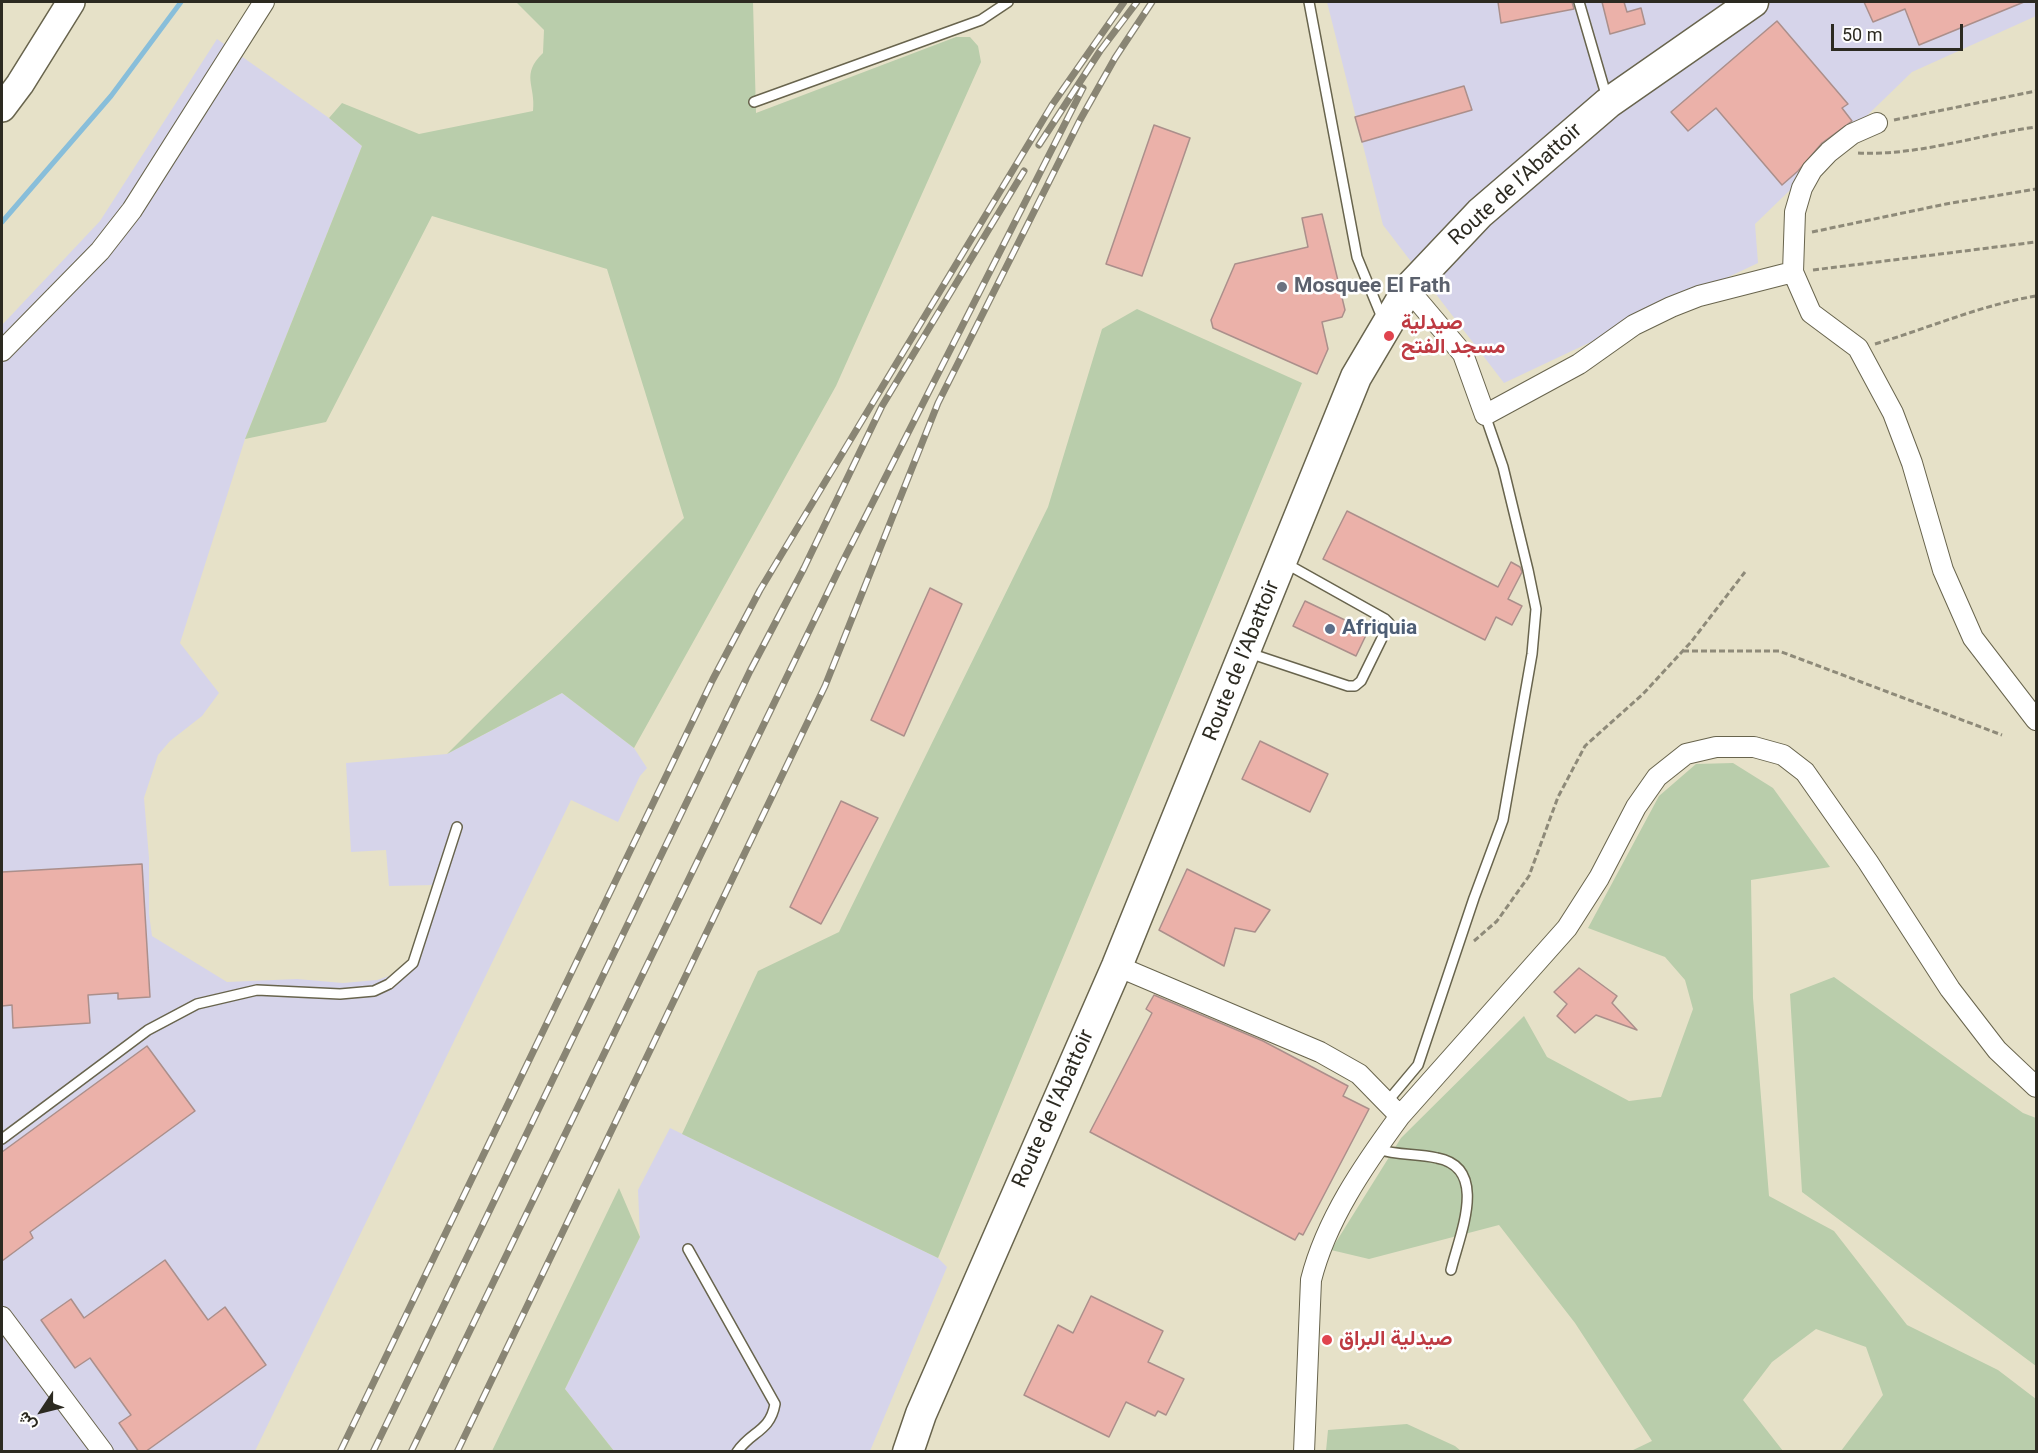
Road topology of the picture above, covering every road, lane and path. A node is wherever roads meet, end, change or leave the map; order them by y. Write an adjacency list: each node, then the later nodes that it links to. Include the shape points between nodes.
1 (71, 2): 10 (main road)
2 (264, 2): 22 (street, via 127,217 100,251)
3 (1008, 2): 8 (lane, via 981,20)
4 (1308, 2): 20 (lane, via 1357,258)
5 (1579, 2): 9 (lane)
6 (1753, 2): 9 (main road, Route de l’Abattoir)
7 (2037, 91): 11 (path)
8 (754, 102)
9 (1608, 103): 18 (main road, Route de l’Abattoir, via 1480,213)
10 (2, 108)
11 (1877, 123): 13 (street, via 1852,134)
12 (2037, 127): 13 (path, via 1891,155)
13 (1829, 152): 15 (street, via 1802,188)
14 (2037, 189): 15 (path)
15 (1792, 236): 17 (street)
16 (2037, 242): 17 (path)
17 (1793, 273): 21 (street, via 1812,312); 23 (street, via 1699,296 1671,307 1634,325 1579,364)
18 (1408, 290): 20 (main road, Route de l’Abattoir); 23 (street, via 1462,354)
19 (2037, 296): 21 (path, via 1998,302)
20 (1385, 325): 24 (main road, Route de l’Abattoir, via 1356,378)
21 (1858, 348): 28 (street, via 1893,413 1943,570 1973,638)
22 (2, 351)
23 (1485, 415): 31 (lane, via 1503,467 1536,609 1532,654 1503,820)
24 (1283, 561): 27 (main road, Route de l’Abattoir); 27 (lane, via 1389,624 1355,686)
25 (1745, 572): 26 (path)
26 (1683, 651): 29 (path, via 1779,651); 31 (path, via 1643,694 1585,746 1558,797 1529,876 1497,921)
27 (1244, 652): 32 (main road, Route de l’Abattoir)
28 (2037, 720)
29 (2002, 735)
30 (458, 827): 35 (lane, via 413,963 389,984 374,991 340,994 257,990 197,1004 148,1030)
31 (1452, 960): 34 (lane, via 1418,1065)
32 (1117, 966): 34 (street, via 1320,1052 1359,1074); 42 (main road, Route de l’Abattoir, via 921,1414)
33 (2037, 1087): 34 (street, via 1997,1050 1950,989 1805,772 1783,755 1754,747 1716,747 1686,754 1658,777 1636,807 1599,878 1567,928)
34 (1393, 1109): 36 (street)
35 (2, 1138)
36 (1376, 1149): 38 (lane, via 1401,1156 1440,1158 1453,1163 1464,1174 1468,1196); 43 (street, via 1330,1227 1314,1269)
37 (688, 1249): 41 (lane, via 775,1404 773,1417 764,1429 744,1441)
38 (1451, 1270)
39 (2, 1317): 40 (street)
40 (104, 1452)
41 (737, 1452)
42 (908, 1452)
43 (1304, 1452)

